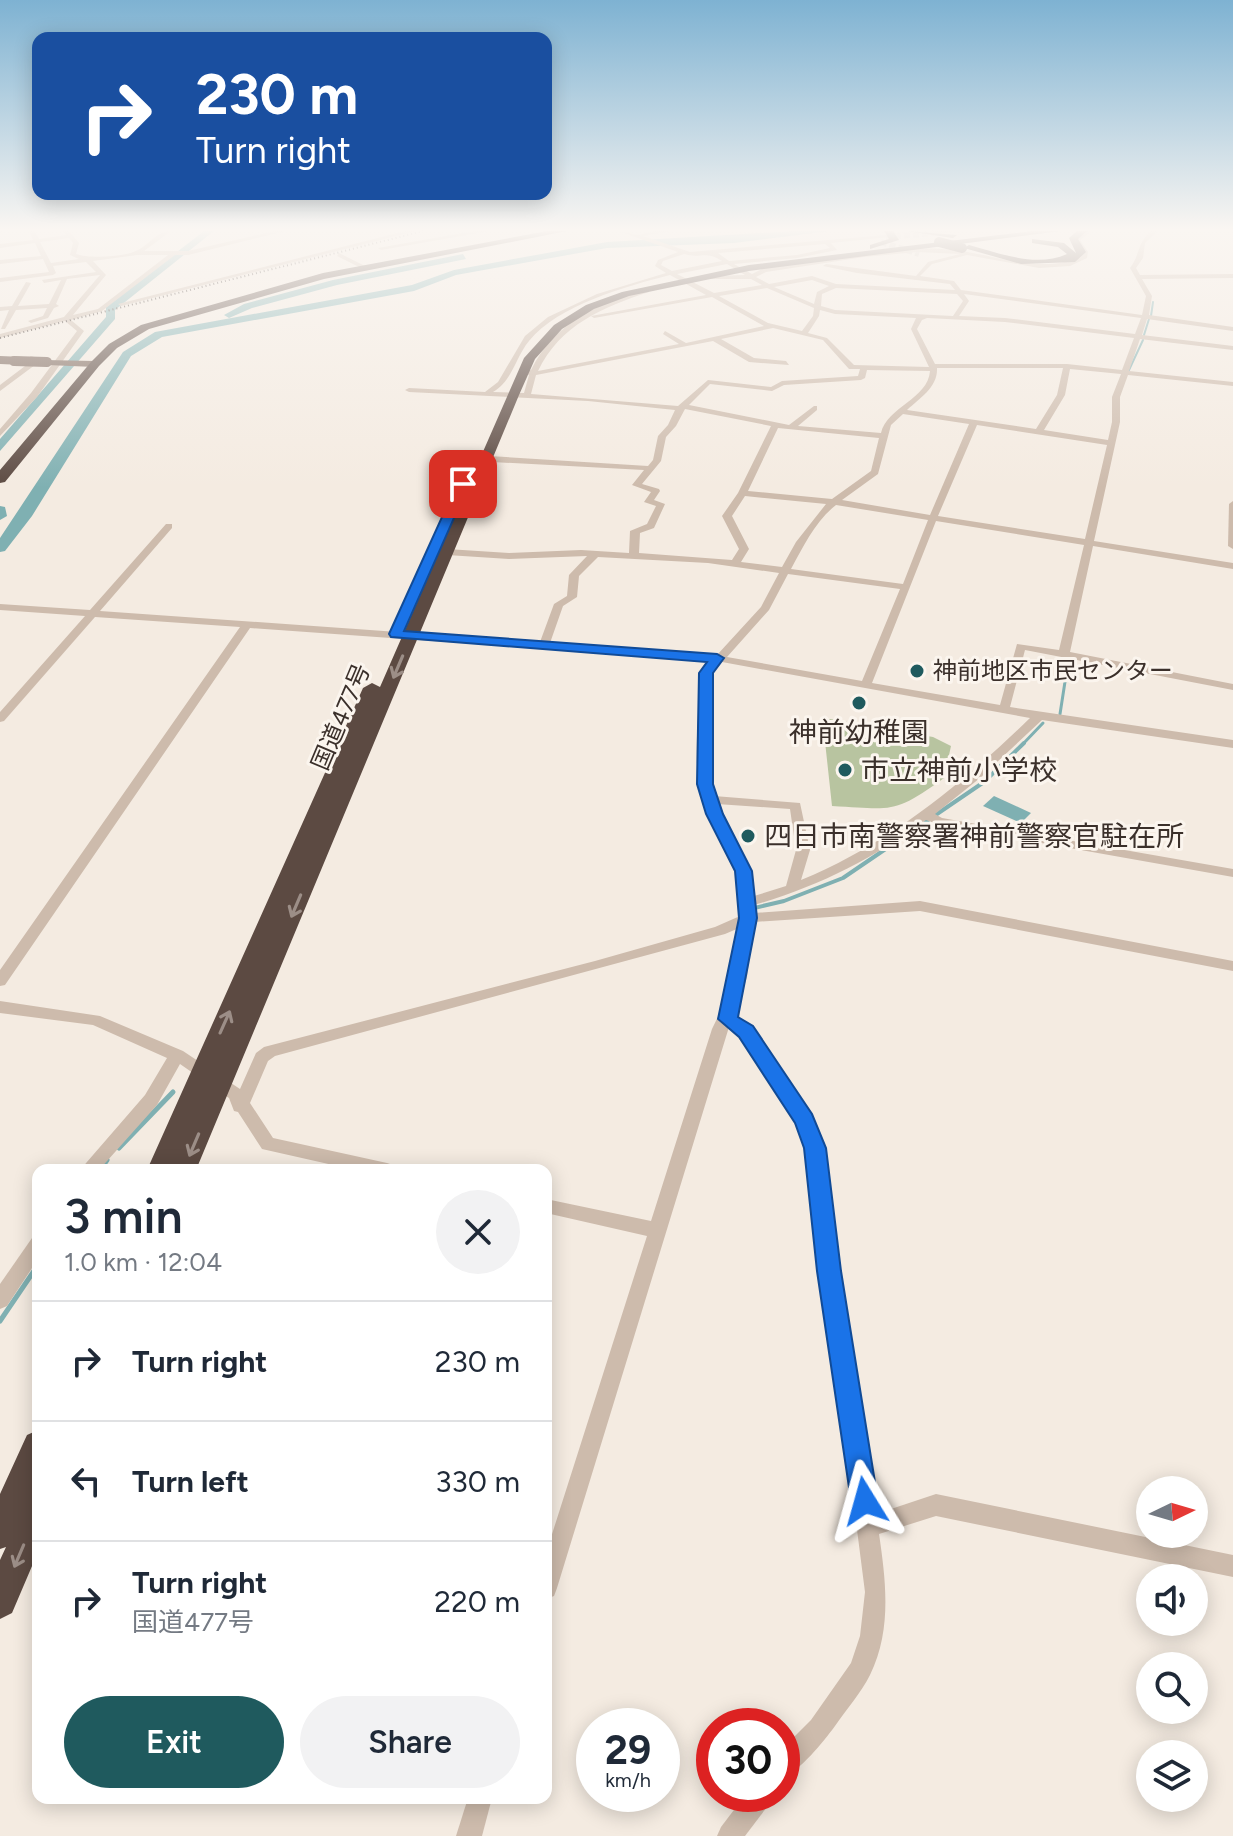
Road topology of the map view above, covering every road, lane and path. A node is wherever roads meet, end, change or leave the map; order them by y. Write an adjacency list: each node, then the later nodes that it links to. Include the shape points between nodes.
1 (46, 317): 16 (street)
2 (75, 317): 13 (street)
3 (175, 317): 27 (highway, via 128,336)
4 (563, 317): 36 (highway, 国道477号, via 528,343)
5 (575, 317): 32 (highway, 国道477号, via 542,342)
6 (581, 317): 32 (street, via 554,336)
7 (753, 317): 14 (street)
8 (813, 317): 18 (street)
9 (925, 317): 30 (street, via 914,329)
10 (946, 317): 11 (street)
11 (955, 317): 19 (street, via 1050,322)
12 (1146, 317): 15 (street); 19 (street)
13 (66, 319): 16 (street); 23 (street, via 81,330)
14 (772, 326): 18 (street); 20 (street)
15 (1233, 329)
16 (1, 331)
17 (665, 333): 21 (street)
18 (804, 333): 29 (street, via 827,340 852,367)
19 (1139, 337): 22 (street); 31 (street)
20 (715, 339): 21 (street); 26 (street, via 752,360)
21 (685, 345): 32 (street)
22 (1233, 348)
23 (67, 350): 25 (street); 25 (street)
24 (0, 359): 25 (main road, bridge)
25 (51, 361): 27 (main road); 34 (street); 44 (street)
26 (786, 363)
27 (95, 364): 49 (highway)
28 (1067, 366): 30 (street); 31 (street); 43 (street, via 1059,405)
29 (864, 367): 30 (street); 37 (street, via 861,378 782,383 772,389 708,382)
30 (934, 367): 39 (street, via 928,387)
31 (1124, 371): 33 (street); 46 (street)
32 (528, 372): 36 (highway, 国道477号)
33 (1233, 384)
34 (0, 389)
35 (409, 390): 36 (street)
36 (508, 395): 37 (street); 47 (highway, 国道477号)
37 (681, 407): 41 (street); 48 (street, via 662,436 657,461)
38 (814, 408): 42 (street)
39 (901, 411): 40 (street); 45 (street, via 887,424)
40 (973, 424): 43 (street); 53 (street)
41 (776, 425): 42 (street); 50 (street, via 746,476)
42 (791, 428): 45 (street)
43 (1038, 433): 46 (street)
44 (0, 434)
45 (884, 436): 51 (street, via 875,472)
46 (1110, 443): 55 (street)
47 (480, 458): 48 (street); 57 (highway, 国道477号); 67 (highway, 国道477号)
48 (648, 468): 59 (street, via 636,485 656,491 648,502 661,504 651,526 635,531)
49 (0, 479)
50 (743, 493): 51 (street); 60 (street, via 727,516 744,549)
51 (835, 502): 53 (street); 62 (street)
52 (1233, 504): 56 (street)
53 (932, 518): 55 (street); 63 (street)
54 (169, 526): 65 (street)
55 (1090, 543): 61 (street); 69 (street)
56 (1233, 546)
57 (447, 552): 58 (street); 67 (highway, 国道477号)
58 (594, 555): 59 (street); 68 (street, via 574,575 572,597 559,604)
59 (634, 557): 60 (street)
60 (736, 562): 62 (street)
61 (1233, 566)
62 (786, 569): 63 (street); 70 (street, via 765,608)
63 (905, 587): 71 (street, via 897,618)
64 (3, 609): 65 (street)
65 (93, 612): 66 (street); 75 (street)
66 (248, 623): 67 (street); 83 (street)
67 (404, 635): 68 (street); 87 (highway, 国道477号, one-way to 67); 88 (highway, 国道477号, one-way to 88)
68 (544, 645): 70 (street)
69 (1068, 655): 72 (street); 73 (street, via 1021,646)
70 (717, 658): 71 (street); 77 (street, via 706,673)
71 (865, 686): 73 (street)
72 (1233, 687)
73 (1004, 710): 74 (street)
74 (1039, 716): 76 (street); 78 (street)
75 (0, 719)
76 (1233, 744)
77 (709, 800): 80 (street, via 796,806 803,850); 81 (street, via 744,871)
78 (930, 817): 79 (street); 80 (street, via 837,873)
79 (1233, 873)
80 (792, 888): 81 (street)
81 (747, 910): 82 (street, via 920,906); 85 (street); 89 (street, via 695,938 270,1051 262,1057)
82 (1233, 966)
83 (0, 981)
84 (0, 1007): 86 (street, via 95,1020)
85 (728, 1019): 95 (street, via 720,1029); 100 (street, via 746,1032 804,1120 815,1148)
86 (177, 1055): 87 (street); 90 (street, via 151,1100)
87 (203, 1071): 88 (street); 91 (highway, 国道477号)
88 (221, 1081): 89 (street); 92 (highway, 国道477号, one-way to 92)
89 (240, 1106): 93 (street, via 268,1144)
90 (94, 1164)
91 (163, 1164)
92 (186, 1164)
93 (360, 1164)
94 (552, 1207): 95 (street)
95 (657, 1230): 103 (street)
96 (32, 1253): 97 (street)
97 (0, 1300)
98 (32, 1460): 101 (highway)
99 (32, 1525): 104 (highway, one-way to 104)
100 (868, 1527): 102 (street, via 936,1505); 105 (street, via 876,1592 866,1659 844,1697)
101 (0, 1532)
102 (1233, 1566)
103 (552, 1569)
104 (0, 1601)
105 (800, 1746)
106 (478, 1804): 108 (street)
107 (748, 1812): 109 (street)
108 (469, 1836)
109 (730, 1836)

